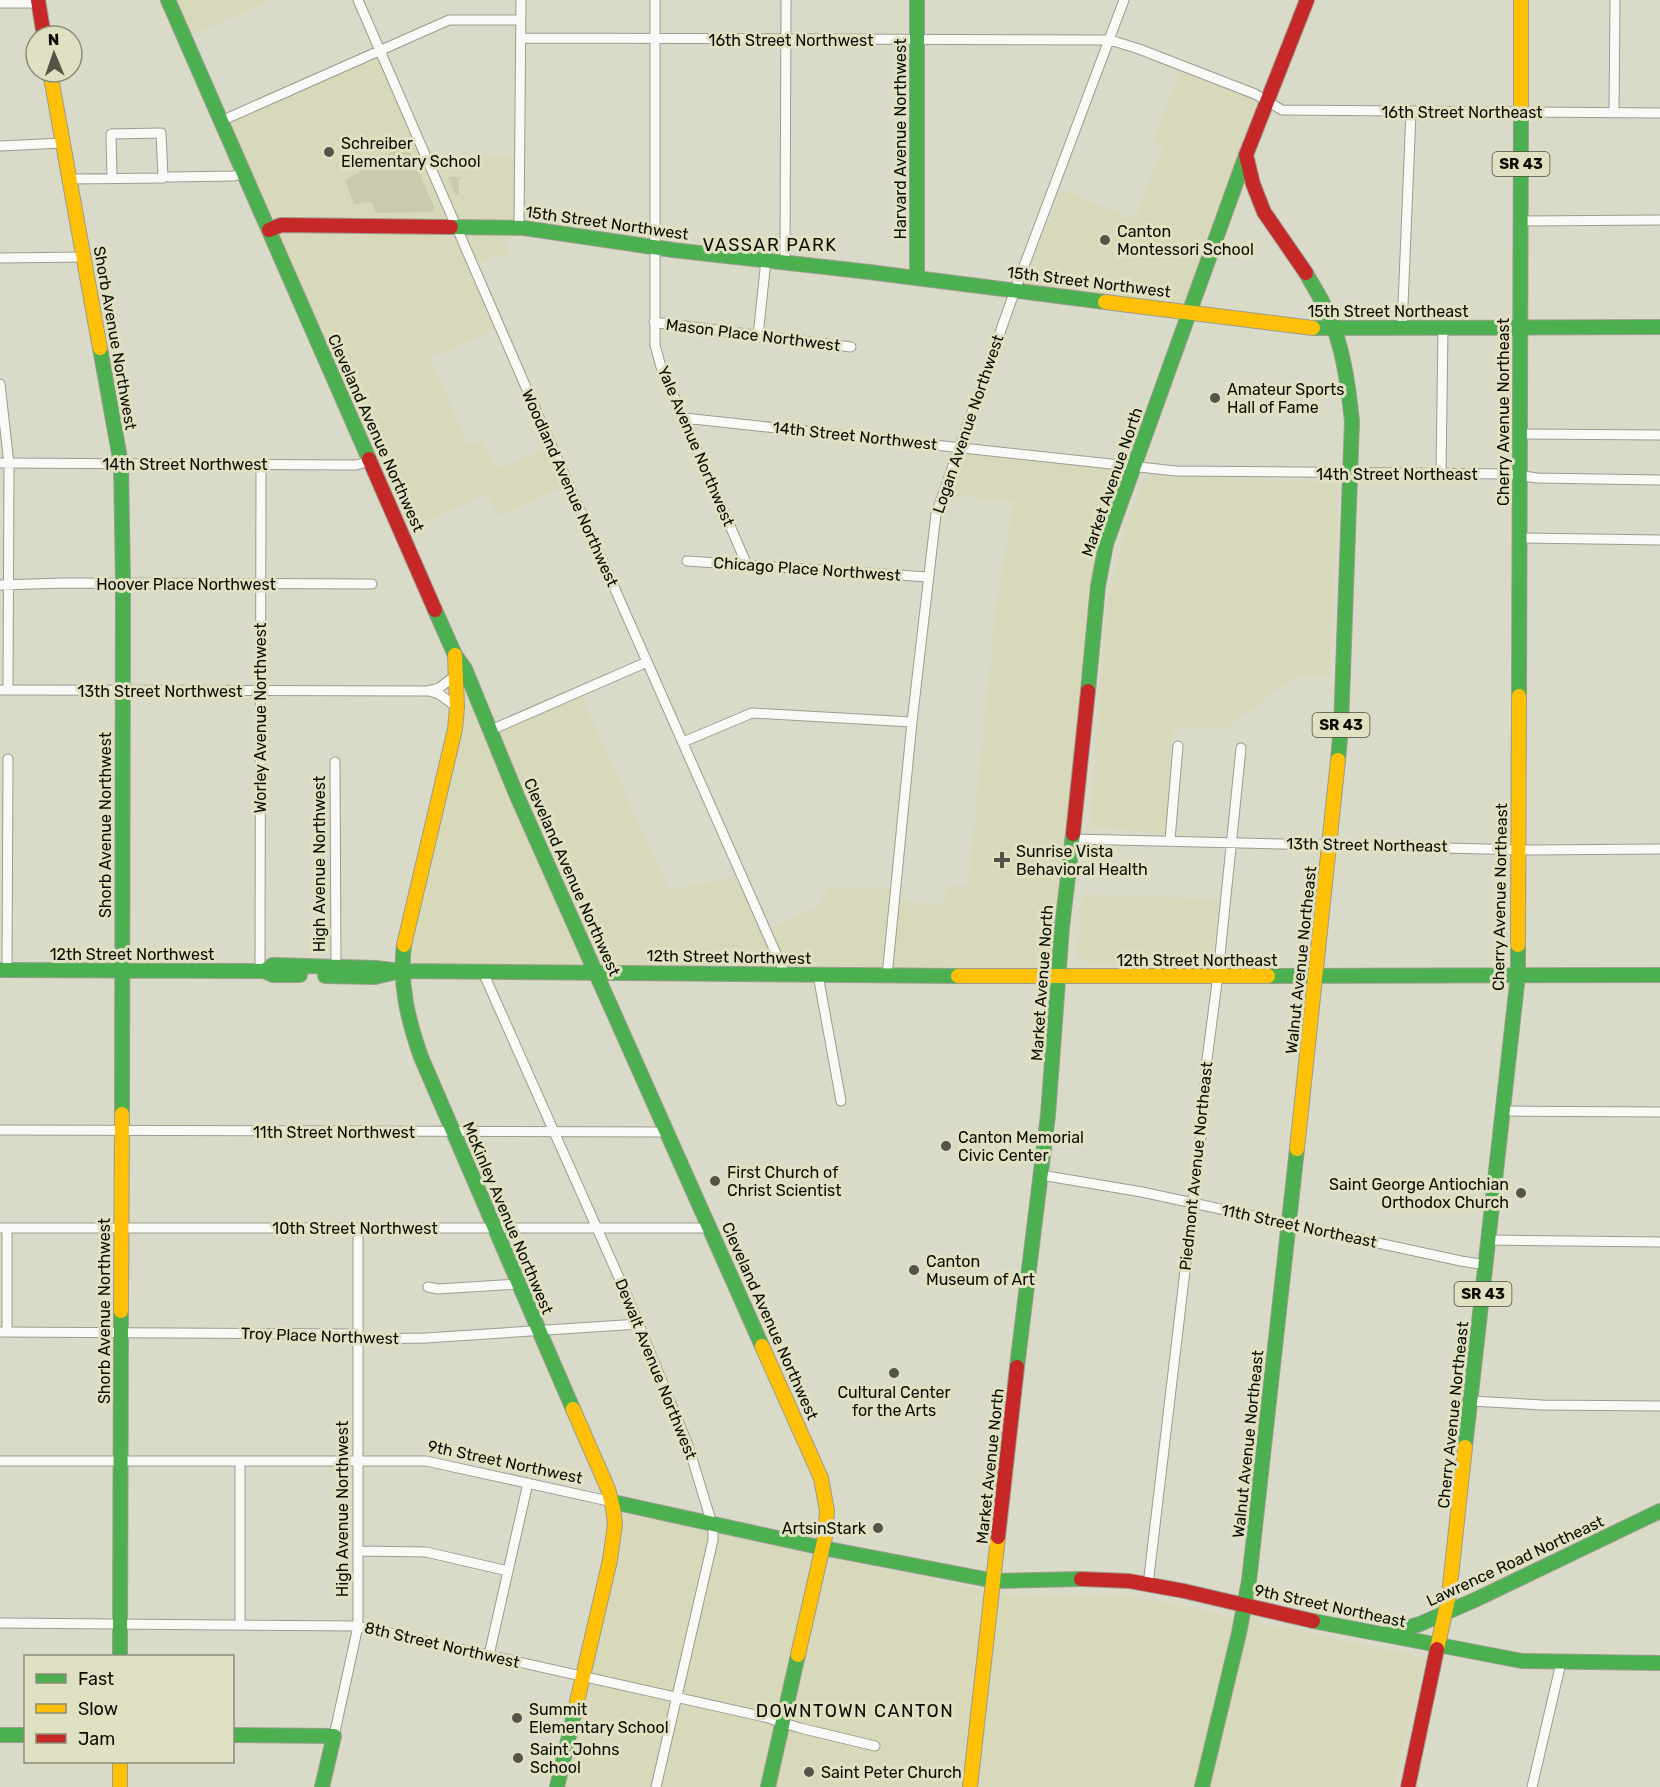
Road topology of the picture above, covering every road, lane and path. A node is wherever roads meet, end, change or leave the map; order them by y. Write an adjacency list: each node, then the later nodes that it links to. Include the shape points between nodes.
1 (168, 0): 27 (main road, Cleveland Avenue Northwest)
2 (358, 0): 20 (street, Woodland Avenue Northwest)
3 (521, 0): 13 (street)
4 (655, 0): 16 (street, Yale Avenue Northwest)
5 (786, 0): 17 (street)
6 (917, 0): 18 (main road, Harvard Avenue Northwest)
7 (1124, 0): 19 (street, Logan Avenue Northwest)
8 (1307, 0): 22 (main road, Market Avenue North)
9 (1521, 0): 24 (main road, Cherry Avenue Northeast / SR 43)
10 (1615, 0): 25 (street)
11 (38, 2): 12 (street); 14 (main road)
12 (0, 3)
13 (521, 20): 15 (street); 20 (street, via 449,20)
14 (42, 24)
15 (521, 38): 16 (street, 16th Street Northwest); 38 (street)
16 (655, 39): 17 (street, 16th Street Northwest); 40 (street, Yale Avenue Northwest)
17 (786, 40): 18 (street, 16th Street Northwest); 44 (street)
18 (917, 40): 19 (street, 16th Street Northwest); 45 (main road, Harvard Avenue Northwest)
19 (1110, 40): 22 (street, 16th Street Northwest); 46 (street, Logan Avenue Northwest)
20 (380, 50): 27 (street); 37 (street, Woodland Avenue Northwest)
21 (52, 84): 28 (main road, Shorb Avenue Northwest)
22 (1266, 100): 23 (street, 16th Street Northeast, via 1282,110); 30 (main road, Market Avenue North)
23 (1411, 112): 24 (street, 16th Street Northeast); 53 (street)
24 (1521, 112): 25 (street, 16th Street Northeast); 35 (main road, Cherry Avenue Northeast / SR 43)
25 (1614, 113): 26 (street, 16th Street Northeast)
26 (1660, 113)
27 (221, 121): 31 (main road, Cleveland Avenue Northwest)
28 (63, 143): 29 (street); 34 (main road, Shorb Avenue Northwest)
29 (0, 146)
30 (1246, 155): 47 (main road, Market Avenue North); 52 (main road, Walnut Avenue Northeast / SR 43, via 1264,212 1308,276)
31 (243, 173): 32 (street); 39 (main road, Cleveland Avenue Northwest)
32 (166, 178): 33 (street); 33 (street, via 161,133 111,134)
33 (112, 179): 34 (street)
34 (69, 180): 41 (main road, Shorb Avenue Northwest)
35 (1521, 220): 36 (street); 49 (main road, Cherry Avenue Northeast / SR 43)
36 (1660, 220)
37 (456, 226): 38 (main road, 15th Street Northwest); 39 (main road, 15th Street Northwest, via 281,225); 80 (street, Woodland Avenue Northwest)
38 (519, 228): 40 (main road, 15th Street Northwest)
39 (269, 230): 61 (main road, Cleveland Avenue Northwest)
40 (655, 247): 43 (main road, 15th Street Northwest); 48 (street, Yale Avenue Northwest)
41 (85, 257): 42 (street); 63 (main road, Shorb Avenue Northwest)
42 (0, 258)
43 (766, 260): 44 (main road, 15th Street Northwest); 54 (street)
44 (785, 262): 45 (main road, 15th Street Northwest)
45 (917, 278): 46 (main road, 15th Street Northwest)
46 (1015, 290): 47 (main road, 15th Street Northwest); 60 (street, Logan Avenue Northwest)
47 (1189, 312): 52 (main road, 15th Street Northeast); 65 (main road, Market Avenue North)
48 (654, 322): 54 (street, Mason Place Northwest); 57 (street, Yale Avenue Northwest, via 657,356)
49 (1520, 327): 50 (main road, 15th Street Northeast); 51 (main road, 15th Street Northeast); 58 (main road, Cherry Avenue Northeast / SR 43)
50 (1660, 327)
51 (1443, 328): 53 (main road, 15th Street Northeast); 67 (street)
52 (1334, 329): 53 (main road, 15th Street Northeast); 66 (main road, Walnut Avenue Northeast / SR 43, via 1351,401)
53 (1402, 329)
54 (758, 336): 55 (street, Mason Place Northwest)
55 (851, 347)
56 (0, 384): 62 (street)
57 (684, 418): 60 (street, 14th Street Northwest); 73 (street, Yale Avenue Northwest)
58 (1520, 434): 59 (street); 68 (main road, Cherry Avenue Northeast / SR 43)
59 (1660, 435)
60 (958, 447): 65 (street, 14th Street Northwest); 74 (street, Logan Avenue Northwest, via 936,514)
61 (370, 461): 64 (street, 14th Street Northwest, via 356,465); 79 (main road, Cleveland Avenue Northwest)
62 (4, 464): 63 (street, 14th Street Northwest); 75 (street)
63 (121, 464): 64 (street, 14th Street Northwest); 76 (main road, Shorb Avenue Northwest)
64 (261, 465): 77 (street, Worley Avenue Northwest)
65 (1133, 467): 66 (street, 14th Street Northeast); 94 (main road, Market Avenue North, via 1106,544 1099,579)
66 (1351, 474): 67 (street, 14th Street Northeast); 97 (main road, Walnut Avenue Northeast / SR 43, via 1344,684)
67 (1441, 474): 68 (street, 14th Street Northeast)
68 (1520, 476): 69 (street, 14th Street Northeast); 70 (main road, Cherry Avenue Northeast / SR 43)
69 (1660, 480)
70 (1519, 538): 71 (street); 98 (main road, Cherry Avenue Northeast / SR 43)
71 (1660, 540)
72 (687, 561): 73 (street, Chicago Place Northwest)
73 (747, 565): 74 (street, Chicago Place Northwest)
74 (928, 577): 87 (street, Logan Avenue Northwest)
75 (4, 584): 76 (street, Hoover Place Northwest); 82 (street)
76 (123, 584): 77 (street, Hoover Place Northwest); 83 (main road, Shorb Avenue Northwest)
77 (261, 584): 78 (street, Hoover Place Northwest); 84 (street, Worley Avenue Northwest)
78 (372, 584)
79 (455, 655): 81 (main road, McKinley Avenue Northwest); 88 (main road, Cleveland Avenue Northwest)
80 (647, 662): 88 (street); 89 (street, Woodland Avenue Northwest)
81 (455, 676): 85 (street, 13th Street Northwest, via 439,688); 86 (main road, McKinley Avenue Northwest)
82 (4, 690): 83 (street, 13th Street Northwest)
83 (123, 691): 84 (street, 13th Street Northwest); 102 (main road, Shorb Avenue Northwest)
84 (261, 691): 85 (street, 13th Street Northwest); 105 (street, Worley Avenue Northwest)
85 (427, 691): 86 (street, 13th Street Northwest)
86 (457, 707): 103 (main road, McKinley Avenue Northwest, via 451,748 404,941)
87 (912, 722): 89 (street, via 753,713); 112 (street, Logan Avenue Northwest)
88 (491, 729): 106 (main road, Cleveland Avenue Northwest)
89 (683, 742): 107 (street, Woodland Avenue Northwest)
90 (1179, 746): 95 (street)
91 (1241, 747): 96 (street, Piedmont Avenue Northeast)
92 (8, 759): 101 (street)
93 (335, 762): 100 (street, High Avenue Northwest)
94 (1073, 839): 95 (street, 13th Street Northeast); 114 (main road, Market Avenue North)
95 (1170, 840): 96 (street, 13th Street Northeast)
96 (1232, 842): 97 (street, 13th Street Northeast); 109 (street, Piedmont Avenue Northeast)
97 (1330, 844): 98 (street, 13th Street Northeast); 113 (main road, Walnut Avenue Northeast / SR 43)
98 (1518, 849): 99 (street, 13th Street Northeast); 110 (main road, Cherry Avenue Northeast / SR 43)
99 (1660, 849)
100 (336, 967): 103 (main road, 12th Street Northwest); 105 (main road, 12th Street Northwest, via 273,965)
101 (4, 970): 102 (main road, 12th Street Northwest)
102 (121, 970): 105 (main road, 12th Street Northwest); 119 (main road, Shorb Avenue Northwest)
103 (401, 970): 104 (main road, 12th Street Northwest); 105 (main road, 12th Street Northwest, via 375,977 273,975); 120 (main road, McKinley Avenue Northwest, via 404,1005 412,1033)
104 (482, 970): 106 (main road, 12th Street Northwest); 121 (street, Dewalt Avenue Northwest)
105 (262, 971)
106 (596, 972): 107 (main road, 12th Street Northwest); 122 (main road, Cleveland Avenue Northwest)
107 (785, 974): 108 (main road, 12th Street Northwest)
108 (818, 975): 112 (main road, 12th Street Northwest); 115 (street)
109 (1218, 975): 113 (main road, 12th Street Northeast); 114 (main road, 12th Street Northeast); 124 (street, Piedmont Avenue Northeast)
110 (1518, 975): 111 (main road, 12th Street Northeast); 113 (main road, 12th Street Northeast); 116 (main road, Cherry Avenue Northeast / SR 43)
111 (1660, 975)
112 (887, 976): 114 (main road, 12th Street Northwest)
113 (1316, 976): 125 (main road, Walnut Avenue Northeast / SR 43)
114 (1058, 977): 123 (main road, Market Avenue North)
115 (841, 1101)
116 (1503, 1111): 117 (street); 132 (main road, Cherry Avenue Northeast / SR 43)
117 (1660, 1112)
118 (0, 1130): 119 (street, 11th Street Northwest)
119 (121, 1131): 120 (street, 11th Street Northwest); 128 (main road, Shorb Avenue Northwest)
120 (453, 1132): 121 (street, 11th Street Northwest); 126 (main road, McKinley Avenue Northwest)
121 (554, 1132): 122 (street, 11th Street Northwest); 130 (street, Dewalt Avenue Northwest)
122 (667, 1132): 131 (main road, Cleveland Avenue Northwest)
123 (1041, 1175): 124 (street, 11th Street Northeast); 155 (main road, Market Avenue North)
124 (1192, 1203): 125 (street, 11th Street Northeast); 156 (street, Piedmont Avenue Northeast)
125 (1288, 1224): 134 (street, 11th Street Northeast); 157 (main road, Walnut Avenue Northeast / SR 43)
126 (494, 1227): 129 (street, 10th Street Northwest); 130 (street, 10th Street Northwest); 135 (main road, McKinley Avenue Northwest)
127 (4, 1228): 128 (street, 10th Street Northwest); 138 (street)
128 (121, 1228): 129 (street, 10th Street Northwest); 139 (main road, Shorb Avenue Northwest)
129 (358, 1228): 141 (street, High Avenue Northwest)
130 (597, 1228): 131 (street, 10th Street Northwest); 137 (street, Dewalt Avenue Northwest)
131 (710, 1228): 152 (main road, Cleveland Avenue Northwest, via 821,1478 827,1511)
132 (1488, 1240): 133 (street); 134 (main road, Cherry Avenue Northeast / SR 43)
133 (1660, 1242)
134 (1486, 1265): 142 (main road, Cherry Avenue Northeast / SR 43)
135 (518, 1284): 136 (street); 140 (main road, McKinley Avenue Northwest)
136 (428, 1287)
137 (639, 1324): 140 (street, Troy Place Northwest); 151 (street, Dewalt Avenue Northwest, via 688,1445)
138 (3, 1332): 139 (street, Troy Place Northwest)
139 (120, 1332): 141 (street, Troy Place Northwest); 145 (main road, Shorb Avenue Northwest)
140 (539, 1332): 141 (street, Troy Place Northwest, via 426,1338); 149 (main road, McKinley Avenue Northwest)
141 (359, 1336): 147 (street, High Avenue Northwest)
142 (1471, 1401): 143 (street); 158 (main road, Cherry Avenue Northeast / SR 43)
143 (1660, 1406)
144 (0, 1461): 145 (street, 9th Street Northwest)
145 (120, 1461): 146 (street, 9th Street Northwest); 160 (main road, Shorb Avenue Northwest)
146 (240, 1461): 147 (street, 9th Street Northwest); 161 (street)
147 (359, 1461): 148 (street, 9th Street Northwest, via 426,1461); 153 (street, High Avenue Northwest)
148 (528, 1483): 149 (street, 9th Street Northwest); 154 (street)
149 (613, 1502): 151 (main road, 9th Street Northwest); 169 (main road, McKinley Avenue Northwest, via 615,1534)
150 (1660, 1510): 158 (main road, Lawrence Road Northeast)
151 (711, 1522): 152 (main road, 9th Street Northwest); 170 (street, Dewalt Avenue Northwest, via 713,1540)
152 (823, 1548): 155 (main road, 9th Street Northwest); 171 (main road, Cleveland Avenue Northwest)
153 (358, 1551): 154 (street, via 426,1552); 162 (street, High Avenue Northwest)
154 (508, 1571): 166 (street)
155 (994, 1581): 156 (main road, 9th Street Northeast, via 1087,1579); 183 (main road, Market Avenue North)
156 (1148, 1585): 157 (main road, 9th Street Northeast)
157 (1245, 1605): 163 (main road, 9th Street Northeast); 184 (main road, Walnut Avenue Northeast / SR 43)
158 (1445, 1613): 163 (main road, Lawrence Road Northeast); 164 (main road, Cherry Avenue Northeast / SR 43)
159 (0, 1623): 160 (street, 8th Street Northwest)
160 (120, 1623): 161 (street, 8th Street Northwest); 165 (main road, Shorb Avenue Northwest)
161 (240, 1624): 162 (street, 8th Street Northwest)
162 (358, 1626): 166 (street, 8th Street Northwest); 175 (street, High Avenue Northwest)
163 (1381, 1635): 164 (main road, 9th Street Northeast)
164 (1439, 1645): 167 (main road, 9th Street Northeast, via 1521,1661); 185 (main road, Cherry Avenue Northeast / SR 43)
165 (120, 1655)
166 (489, 1655): 169 (street, 8th Street Northwest)
167 (1561, 1663): 168 (main road, 9th Street Northeast); 186 (street)
168 (1660, 1663)
169 (583, 1676): 170 (street, 8th Street Northwest); 180 (main road, McKinley Avenue Northwest)
170 (677, 1697): 171 (street, 8th Street Northwest); 181 (street, Dewalt Avenue Northwest)
171 (783, 1722): 176 (street, 8th Street Northwest); 182 (main road, Cleveland Avenue Northwest)
172 (0, 1735): 173 (main road)
173 (24, 1735)
174 (234, 1735): 175 (main road)
175 (334, 1736): 179 (main road, High Avenue Northwest)
176 (875, 1746)
177 (120, 1763): 178 (main road)
178 (120, 1787)
179 (322, 1787)
180 (557, 1787)
181 (656, 1787)
182 (768, 1787)
183 (970, 1787)
184 (1203, 1787)
185 (1408, 1787)
186 (1532, 1787)

